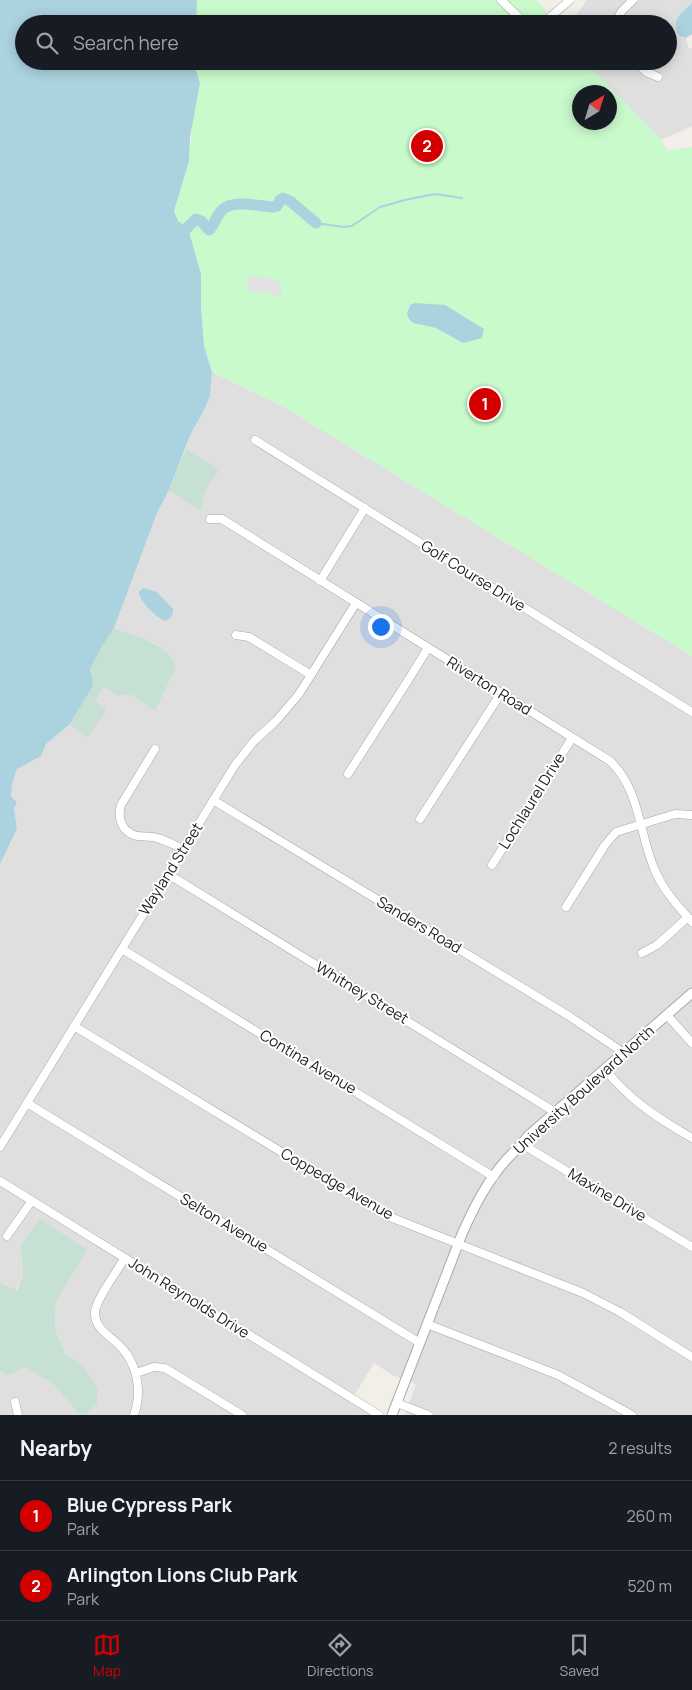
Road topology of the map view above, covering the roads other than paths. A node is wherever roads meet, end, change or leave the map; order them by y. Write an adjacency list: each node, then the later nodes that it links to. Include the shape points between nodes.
1 (501, 0): 4 (street)
2 (570, 0): 5 (street)
3 (633, 0): 6 (street)
4 (517, 15)
5 (552, 15)
6 (620, 15)
7 (644, 70): 8 (street)
8 (658, 77)
9 (255, 440): 10 (street, Golf Course Drive)
10 (365, 508): 12 (street); 18 (street, Golf Course Drive)
11 (210, 519): 12 (street, Riverton Road, via 222,519)
12 (320, 581): 13 (street, Riverton Road)
13 (356, 603): 15 (street, Riverton Road); 16 (street, Wayland Street)
14 (236, 635): 16 (street, via 249,637)
15 (428, 648): 17 (street, Riverton Road); 21 (street)
16 (311, 675): 22 (street, Wayland Street, via 290,705 243,754)
17 (501, 693): 19 (street, Riverton Road); 24 (street)
18 (692, 712)
19 (572, 738): 25 (street, Riverton Road, via 605,757 622,775 634,799); 27 (street, Lochlaurel Drive)
20 (155, 749): 26 (street, via 121,805 120,822 134,835 162,839)
21 (348, 774)
22 (213, 800): 26 (street, Wayland Street); 37 (street, Sanders Road, via 570,1016)
23 (692, 815): 25 (street, via 675,814)
24 (420, 820)
25 (641, 824): 29 (street, via 610,837); 30 (street, Riverton Road, via 657,876)
26 (183, 849): 28 (street, Wayland Street)
27 (492, 865)
28 (168, 874): 31 (street, Wayland Street); 40 (street, Whitney Street)
29 (566, 908)
30 (690, 920): 32 (street)
31 (122, 949): 35 (street, Wayland Street); 44 (street, Contina Avenue)
32 (642, 953)
33 (692, 993): 34 (street, University Boulevard North)
34 (667, 1015): 36 (street); 37 (street, University Boulevard North)
35 (74, 1026): 39 (street, Wayland Street); 48 (street, Coppedge Avenue, via 363,1203)
36 (692, 1043)
37 (624, 1053): 38 (street, University Boulevard North)
38 (606, 1069): 40 (street, University Boulevard North); 41 (street, via 640,1105)
39 (27, 1103): 43 (street, Wayland Street); 52 (street, Selton Avenue)
40 (555, 1112): 42 (street, University Boulevard North)
41 (692, 1138)
42 (522, 1144): 44 (street, University Boulevard North); 49 (street, Maxine Drive)
43 (0, 1147)
44 (494, 1176): 48 (street, University Boulevard North, via 473,1209)
45 (0, 1181): 46 (street, John Reynolds Drive)
46 (32, 1202): 47 (street); 50 (street, John Reynolds Drive)
47 (7, 1236)
48 (458, 1243): 51 (street, University Boulevard North); 53 (street, Coppedge Avenue, via 595,1299)
49 (692, 1247)
50 (124, 1258): 54 (street, via 95,1314 97,1325 125,1351); 60 (street, John Reynolds Drive)
51 (427, 1324): 52 (street, University Boulevard North); 63 (street, via 558,1375)
52 (420, 1343): 56 (street, University Boulevard North)
53 (692, 1356)
54 (136, 1373): 58 (street, via 138,1396); 59 (street, via 154,1367 165,1368)
55 (15, 1402): 57 (street)
56 (397, 1403): 61 (street, University Boulevard North); 62 (street)
57 (18, 1415)
58 (134, 1415)
59 (242, 1415)
60 (379, 1415)
61 (392, 1415)
62 (428, 1415)
63 (632, 1415)

